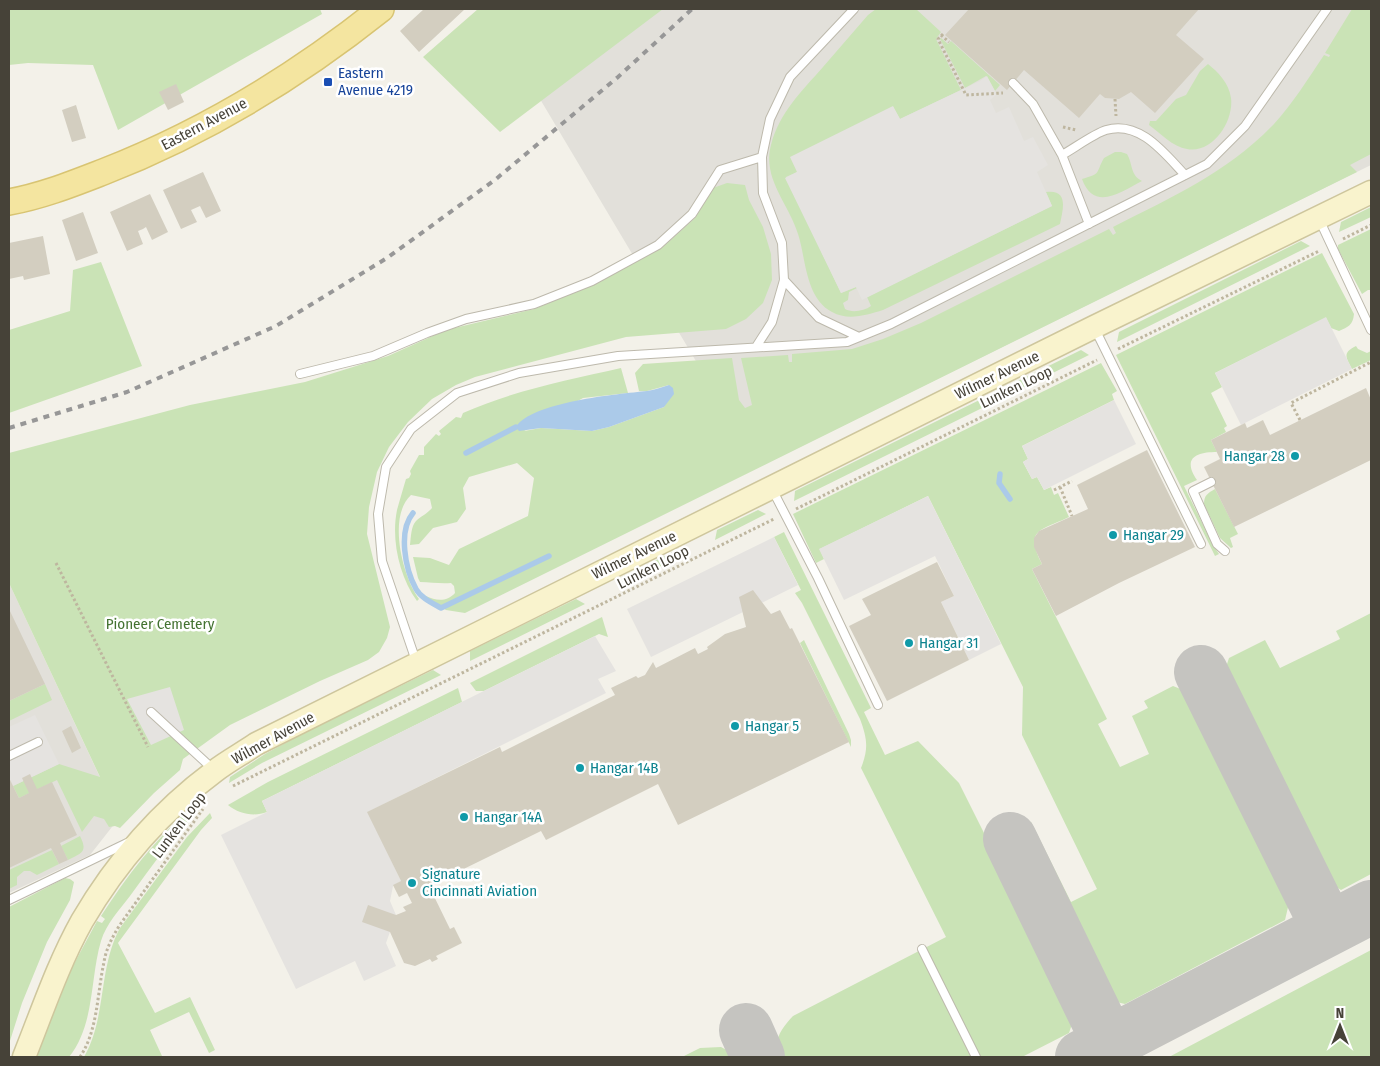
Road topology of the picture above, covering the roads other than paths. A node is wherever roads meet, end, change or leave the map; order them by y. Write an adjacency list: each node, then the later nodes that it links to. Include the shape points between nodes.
1 (381, 9): 9 (main road, Eastern Avenue, via 322,54 198,129 132,161 64,187)
2 (854, 9): 6 (lane, via 790,77 770,119)
3 (1328, 9): 7 (lane, via 1246,126 1207,164)
4 (1013, 82): 5 (lane, via 1033,104)
5 (1062, 155): 7 (lane, via 1106,130 1128,129 1154,142); 11 (lane)
6 (762, 157): 12 (lane, via 763,193 782,243); 17 (lane, via 720,170 692,214 658,244 592,281 534,304 466,319 373,356)
7 (1185, 175): 11 (lane)
8 (1371, 192): 10 (street, Wilmer Avenue)
9 (9, 202)
10 (1319, 218): 13 (street, Wilmer Avenue); 14 (lane)
11 (1089, 224): 15 (lane)
12 (784, 280): 15 (lane, via 819,318); 16 (lane, via 772,322)
13 (1094, 327): 19 (street, Wilmer Avenue); 20 (lane)
14 (1371, 330)
15 (859, 337): 16 (lane, via 847,342)
16 (756, 347): 22 (lane, via 618,356 519,373 457,394 411,429 386,467 378,514 382,561)
17 (300, 374)
18 (1212, 482): 21 (lane, via 1193,491 1217,544)
19 (771, 487): 22 (street, Wilmer Avenue); 23 (lane)
20 (1201, 544)
21 (1225, 551)
22 (417, 663): 27 (street, Wilmer Avenue, via 272,735)
23 (878, 705)
24 (151, 712): 27 (lane)
25 (38, 742): 26 (lane)
26 (9, 756)
27 (215, 771): 28 (street, Wilmer Avenue, via 170,808)
28 (146, 833): 29 (lane); 31 (street, Wilmer Avenue, via 106,884 82,922 62,962)
29 (9, 900)
30 (922, 949): 32 (lane)
31 (24, 1057)
32 (976, 1057)

